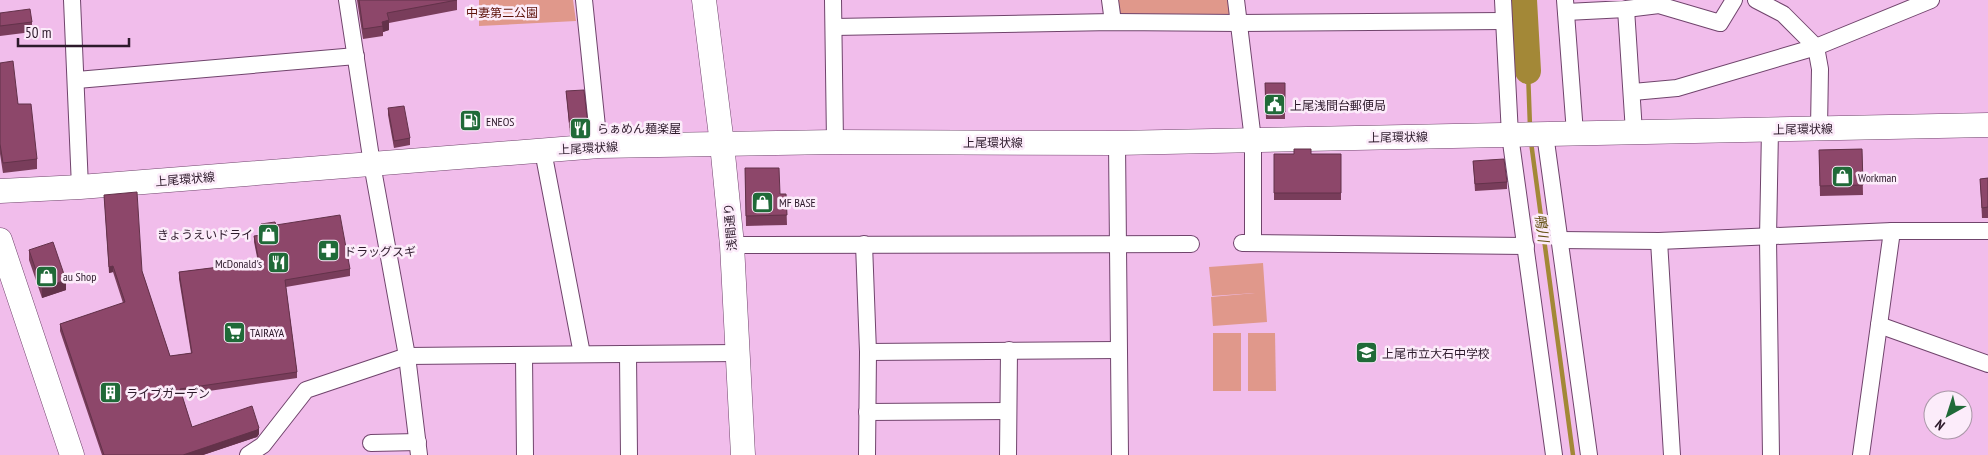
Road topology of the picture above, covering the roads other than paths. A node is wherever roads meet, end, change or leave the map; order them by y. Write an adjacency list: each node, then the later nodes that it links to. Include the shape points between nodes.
1 (72, 0): 20 (street)
2 (346, 0): 19 (street)
3 (584, 0): 33 (street)
4 (704, 0): 32 (main road, 浅間通り)
5 (833, 0): 17 (street)
6 (1110, 0): 15 (street)
7 (1236, 0): 16 (street)
8 (1503, 0): 14 (street)
9 (1734, 0): 13 (street, via 1720,22 1659,5)
10 (1756, 0): 18 (street, via 1783,14)
11 (1931, 0): 18 (street)
12 (1565, 6): 13 (street); 26 (street)
13 (1626, 9): 21 (street)
14 (1504, 21): 16 (street); 28 (street)
15 (1113, 22): 16 (street); 17 (street)
16 (1239, 24): 29 (street)
17 (834, 27): 30 (street)
18 (1816, 47): 21 (street, via 1677,88); 23 (street, via 1820,69)
19 (356, 56): 20 (street); 35 (street)
20 (77, 80): 36 (street)
21 (1633, 92): 25 (street)
22 (1988, 125): 23 (main road, 上尾環状線)
23 (1819, 128): 24 (main road, 上尾環状線)
24 (1770, 129): 25 (main road, 上尾環状線); 40 (street)
25 (1634, 132): 26 (main road, 上尾環状線)
26 (1575, 133): 27 (main road, 上尾環状線)
27 (1545, 134): 28 (main road, 上尾環状線); 42 (street)
28 (1510, 135): 29 (main road, 上尾環状線); 48 (street)
29 (1253, 140): 31 (main road, 上尾環状線); 48 (street, via 1247,242)
30 (835, 142): 31 (main road, 上尾環状線); 32 (main road, 上尾環状線)
31 (1118, 143): 45 (street)
32 (722, 144): 33 (main road, 上尾環状線); 47 (main road, 浅間通り)
33 (599, 146): 34 (main road, 上尾環状線)
34 (543, 151): 35 (main road, 上尾環状線); 54 (street)
35 (372, 164): 36 (main road, 上尾環状線); 56 (street)
36 (80, 187): 37 (main road, 上尾環状線)
37 (0, 191)
38 (1892, 231): 39 (street); 40 (street); 49 (street)
39 (1988, 231)
40 (1768, 238): 43 (street); 74 (street)
41 (0, 240): 63 (main road)
42 (1558, 240): 43 (street); 72 (street)
43 (1658, 241): 73 (street)
44 (864, 244): 45 (street); 47 (street); 52 (street)
45 (1118, 244): 46 (street); 51 (street)
46 (1191, 244)
47 (732, 245): 53 (main road, 浅間通り)
48 (1526, 246): 71 (street)
49 (1879, 325): 58 (street); 75 (street)
50 (1009, 350): 51 (street); 52 (street); 59 (street)
51 (1118, 350): 70 (street)
52 (868, 352): 60 (street)
53 (738, 353): 55 (street); 67 (main road, 浅間通り)
54 (582, 354): 55 (street); 57 (street)
55 (628, 355): 66 (street)
56 (407, 356): 57 (street); 62 (street); 64 (street, via 306,390 263,445)
57 (524, 356): 65 (street)
58 (1988, 364)
59 (1008, 411): 60 (street); 69 (street)
60 (867, 412): 68 (street)
61 (370, 443): 62 (street)
62 (418, 448)
63 (72, 455)
64 (248, 455)
65 (525, 455)
66 (629, 455)
67 (744, 455)
68 (866, 455)
69 (1008, 455)
70 (1120, 455)
71 (1554, 455)
72 (1589, 455)
73 (1672, 455)
74 (1771, 455)
75 (1861, 455)

